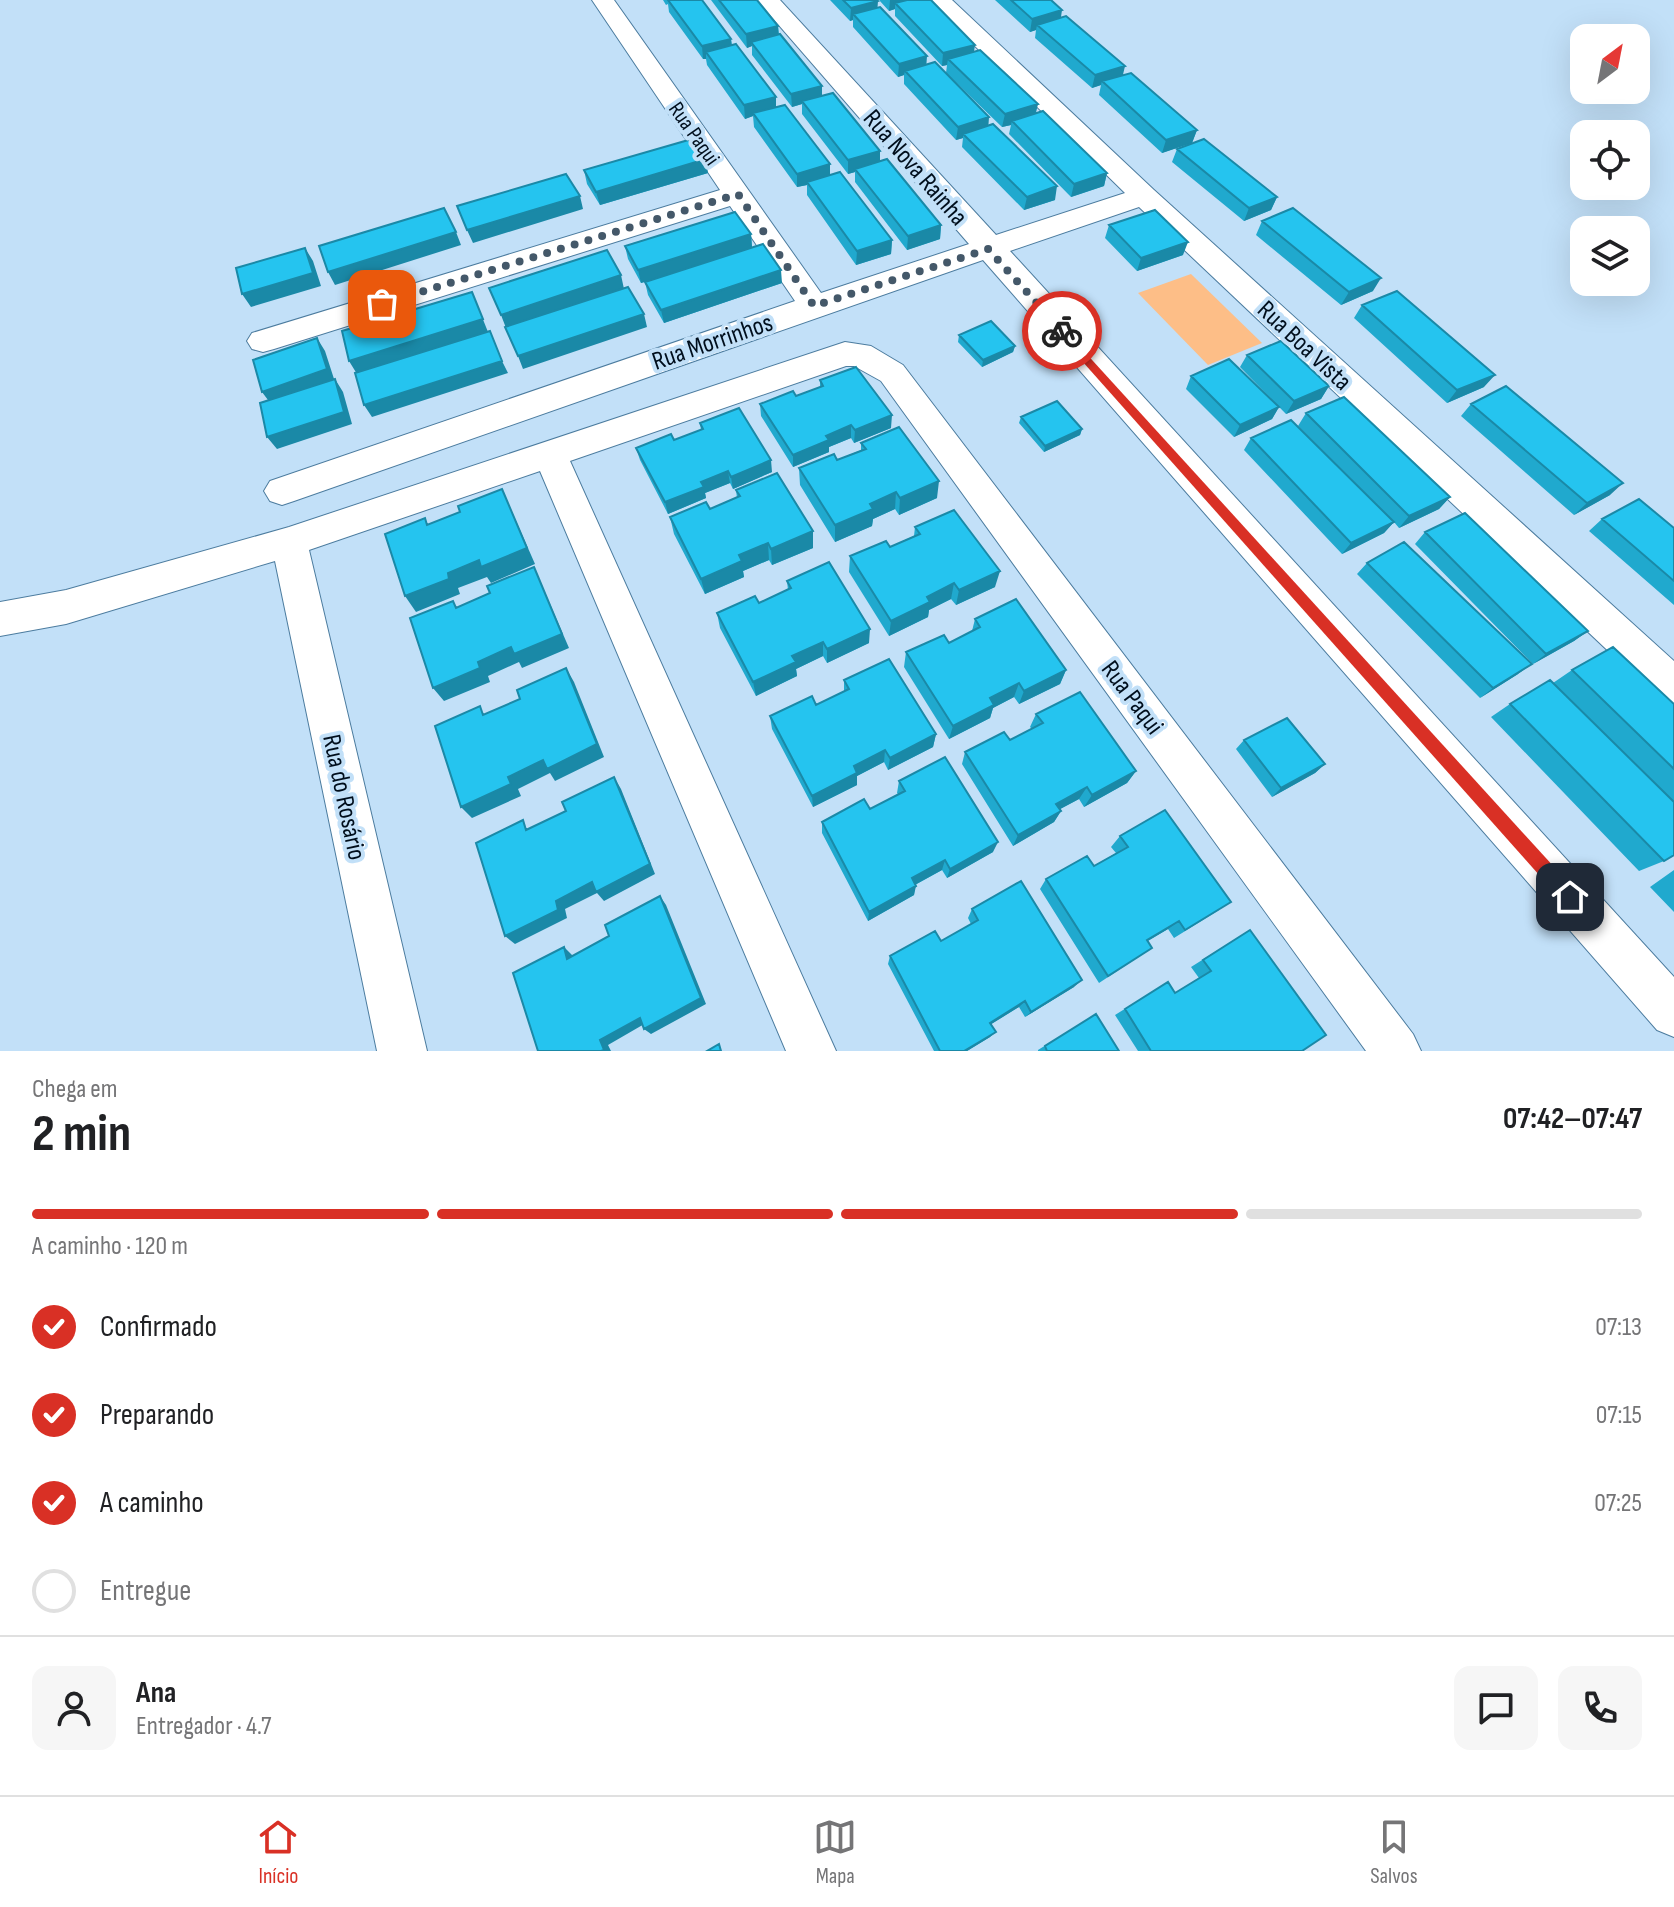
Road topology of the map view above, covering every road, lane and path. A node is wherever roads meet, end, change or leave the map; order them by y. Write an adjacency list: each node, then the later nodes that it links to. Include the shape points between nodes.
1 (603, 0): 4 (street, Rua Paqui)
2 (768, 0): 6 (street, Rua Nova Rainha)
3 (939, 0): 5 (street, Rua Boa Vista)
4 (738, 194): 7 (street, Rua Paqui); 8 (street)
5 (1144, 196): 6 (street, Rua Morrinhos); 13 (street, Rua Boa Vista)
6 (988, 249): 7 (street, Rua Morrinhos); 14 (street, Rua Nova Rainha)
7 (814, 306): 10 (street, Rua Morrinhos)
8 (263, 341)
9 (551, 456): 11 (street); 16 (street); 17 (street, Rua Paqui, via 845,354 860,354 892,373)
10 (282, 491)
11 (289, 542): 12 (street, via 66,607); 15 (street, Rua do Rosário)
12 (0, 619)
13 (1674, 687)
14 (1674, 1013)
15 (402, 1051)
16 (811, 1051)
17 (1396, 1051)

